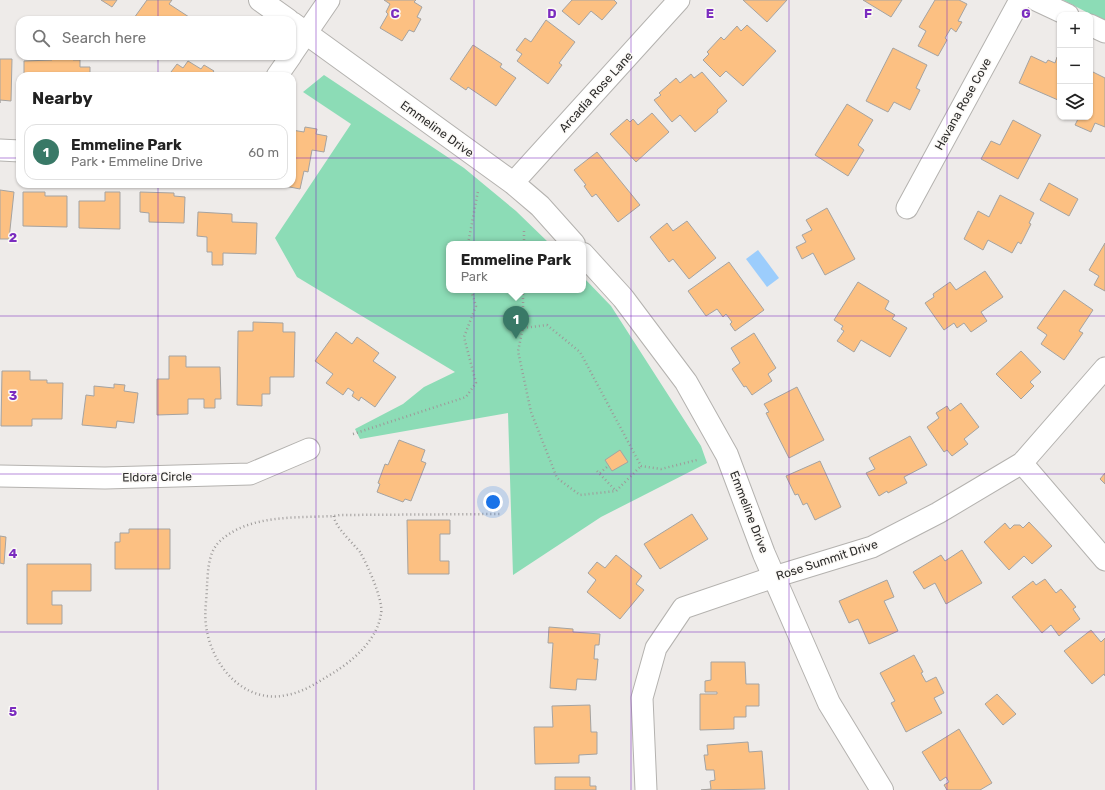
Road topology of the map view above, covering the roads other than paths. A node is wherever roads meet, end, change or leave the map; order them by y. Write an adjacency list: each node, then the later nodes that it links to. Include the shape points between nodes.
1 (260, 0): 7 (street)
2 (329, 0): 9 (street)
3 (679, 0): 16 (street, Arcadia Rose Lane)
4 (1020, 0): 17 (street, Havana Rose Cove)
5 (1036, 0): 6 (street)
6 (1062, 12)
7 (282, 16)
8 (1093, 26): 10 (street)
9 (299, 28): 11 (street); 16 (street, Emmeline Drive)
10 (1105, 32)
11 (296, 38)
12 (288, 60): 13 (street)
13 (280, 72)
14 (0, 150): 15 (street)
15 (16, 150)
16 (513, 183): 18 (street, Emmeline Drive, via 540,206)
17 (907, 208)
18 (571, 241)
19 (586, 257): 25 (street, Emmeline Drive, via 623,298 686,382 727,454)
20 (1105, 368): 22 (street, Rose Summit Drive)
21 (309, 449): 23 (street, Eldora Circle, via 250,474 105,478)
22 (1022, 462): 24 (street); 25 (street, Rose Summit Drive, via 938,513 872,547)
23 (0, 476)
24 (1105, 560)
25 (774, 577): 26 (street, Rose Summit Drive, via 683,608 656,648 642,698); 27 (street, Emmeline Drive, via 829,703)
26 (646, 790)
27 (882, 790)

